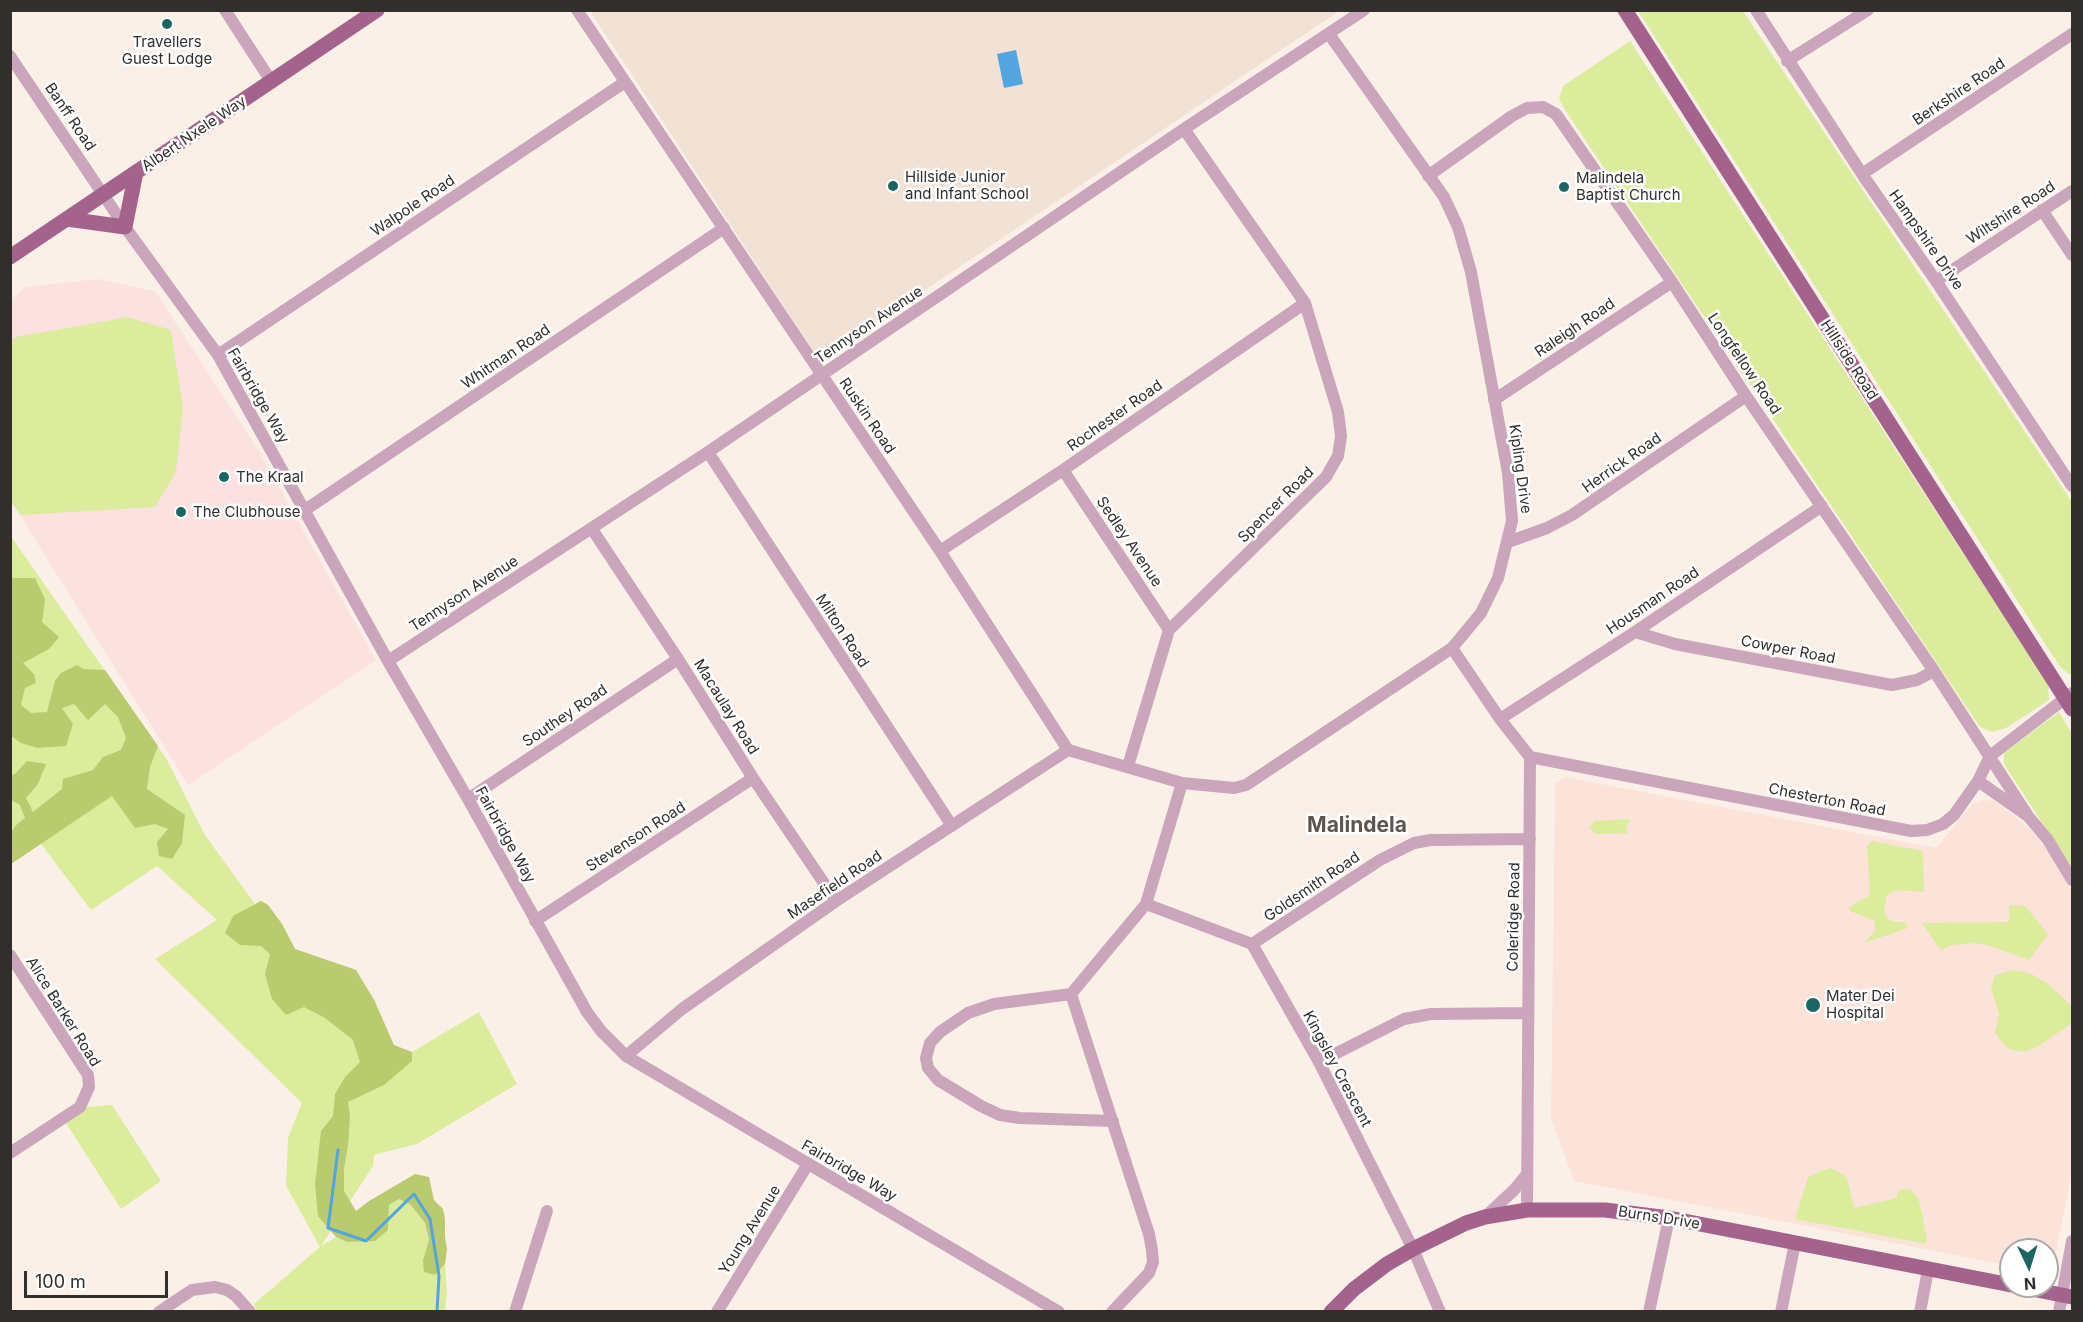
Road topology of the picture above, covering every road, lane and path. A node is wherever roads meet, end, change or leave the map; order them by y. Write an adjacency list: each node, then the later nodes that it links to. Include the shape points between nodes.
1 (225, 10): 12 (street)
2 (377, 10): 12 (main road, Albert Nxele Way)
3 (577, 10): 13 (street, Ruskin Road)
4 (1364, 10): 8 (street, Tennyson Avenue)
5 (1625, 10): 47 (main road, Hillside Road)
6 (1755, 10): 11 (street, Hampshire Drive)
7 (1868, 10): 11 (street)
8 (1329, 34): 14 (street, Tennyson Avenue); 17 (street, Kipling Drive)
9 (2073, 34): 16 (street, Berkshire Road)
10 (10, 56): 19 (street, Banff Road)
11 (1787, 61): 16 (street, Hampshire Drive)
12 (271, 81): 15 (main road, Albert Nxele Way)
13 (624, 82): 23 (street, Ruskin Road); 29 (street, Walpole Road)
14 (1184, 129): 28 (street, Spencer Road); 30 (street, Tennyson Avenue)
15 (136, 172): 19 (main road, Albert Nxele Way); 22 (main road)
16 (1862, 174): 26 (street, Hampshire Drive)
17 (1428, 176): 27 (street, Longfellow Road, via 1512,116 1527,108 1543,107 1556,114); 32 (street, Kipling Drive, via 1444,197 1458,227 1473,281)
18 (2073, 190): 20 (street, Wiltshire Road)
19 (104, 194): 21 (main road, Albert Nxele Way); 22 (street, Fairbridge Way)
20 (2042, 210): 24 (street); 26 (street, Wiltshire Road)
21 (67, 219): 22 (main road); 25 (main road, Albert Nxele Way)
22 (125, 227): 29 (street, Fairbridge Way)
23 (724, 228): 30 (street, Ruskin Road); 37 (street, Whitman Road)
24 (2073, 255)
25 (10, 257)
26 (1936, 281): 35 (street, Hampshire Drive)
27 (1672, 282): 31 (street, Longfellow Road); 32 (street, Raleigh Road)
28 (1305, 303): 34 (street, Rochester Road); 41 (street, Spencer Road, via 1338,412 1338,456 1326,477)
29 (218, 355): 37 (street, Fairbridge Way)
30 (821, 375): 33 (street, Tennyson Avenue); 40 (street, Ruskin Road)
31 (1746, 396): 36 (street, Longfellow Road); 39 (street, Herrick Road, via 1572,515)
32 (1494, 400): 39 (street, Kipling Drive, via 1511,502)
33 (708, 452): 38 (street, Tennyson Avenue); 58 (street, Milton Road)
34 (1063, 470): 40 (street, Rochester Road); 41 (street, Sedley Avenue)
35 (2073, 486)
36 (1822, 506): 42 (street, Housman Road); 46 (street, Longfellow Road)
37 (305, 510): 45 (street, Fairbridge Way)
38 (592, 529): 44 (street, Macaulay Road); 45 (street, Tennyson Avenue)
39 (1508, 542): 43 (street, Kipling Drive, via 1497,579 1480,613)
40 (940, 551): 49 (street, Ruskin Road)
41 (1169, 630): 52 (street, Spencer Road)
42 (1635, 632): 46 (street, Cowper Road, via 1675,644 1892,685 1917,680); 48 (street, Housman Road)
43 (1452, 648): 48 (street); 55 (street, Kipling Drive, via 1254,782 1234,788)
44 (678, 659): 53 (street, Macaulay Road); 56 (street, Southey Road)
45 (388, 662): 56 (street, Fairbridge Way)
46 (1934, 671): 50 (street, Longfellow Road)
47 (2070, 700): 50 (street, Chesterton Road)
48 (1500, 719): 51 (street)
49 (1068, 750): 52 (street, Kipling Drive); 58 (street, Masefield Road)
50 (1990, 756): 54 (street, Chesterton Road); 57 (street, Longfellow Road)
51 (1530, 757): 54 (street, Chesterton Road, via 1911,831 1943,824); 59 (street, Coleridge Road)
52 (1128, 766): 55 (street, Kipling Drive)
53 (753, 778): 61 (street, Macaulay Road); 63 (street, Stevenson Road)
54 (1978, 781): 57 (street)
55 (1182, 783): 62 (street)
56 (468, 799): 63 (street, Fairbridge Way)
57 (2028, 816): 60 (street)
58 (952, 826): 61 (street, Masefield Road)
59 (1530, 839): 64 (street, Goldsmith Road, via 1414,843 1380,860); 67 (street, Coleridge Road)
60 (2073, 880)
61 (836, 901): 68 (street, Masefield Road, via 682,1009)
62 (1146, 904): 64 (street); 66 (street)
63 (535, 921): 68 (street, Fairbridge Way, via 587,1012)
64 (1252, 944): 69 (street, Kingsley Crescent)
65 (10, 956): 71 (street, Alice Barker Road, via 88,1075 89,1087 80,1107)
66 (1071, 994): 70 (street); 70 (street, via 994,1004 968,1013 930,1043 928,1068 938,1080 1000,1115)
67 (1528, 1013): 69 (street, via 1431,1014 1404,1019); 73 (street, Coleridge Road)
68 (626, 1056): 72 (street, Fairbridge Way)
69 (1319, 1062): 80 (street, Kingsley Crescent)
70 (1113, 1121): 89 (street, via 1149,1234 1153,1262 1149,1273)
71 (10, 1153)
72 (808, 1164): 87 (street, Young Avenue); 88 (street, Fairbridge Way)
73 (1527, 1174): 75 (street, Coleridge Road); 76 (street)
74 (547, 1210): 86 (street)
75 (1527, 1210): 76 (main road, Burns Drive); 77 (main road, Burns Drive, via 1605,1210)
76 (1485, 1217): 80 (main road, Burns Drive)
77 (1669, 1218): 79 (main road, Burns Drive); 92 (street)
78 (2073, 1240): 83 (street)
79 (1795, 1243): 81 (main road, Burns Drive); 93 (street)
80 (1413, 1249): 90 (main road, Burns Drive, via 1354,1289); 91 (street, Kingsley Crescent)
81 (1928, 1270): 82 (main road, Burns Drive); 94 (street)
82 (1999, 1283)
83 (2067, 1295): 95 (street)
84 (159, 1311): 85 (street, via 192,1290 215,1287 236,1296)
85 (250, 1311)
86 (515, 1311)
87 (717, 1311)
88 (1059, 1311)
89 (1112, 1311)
90 (1331, 1311)
91 (1440, 1311)
92 (1649, 1311)
93 (1781, 1311)
94 (1920, 1311)
95 (2059, 1311)

